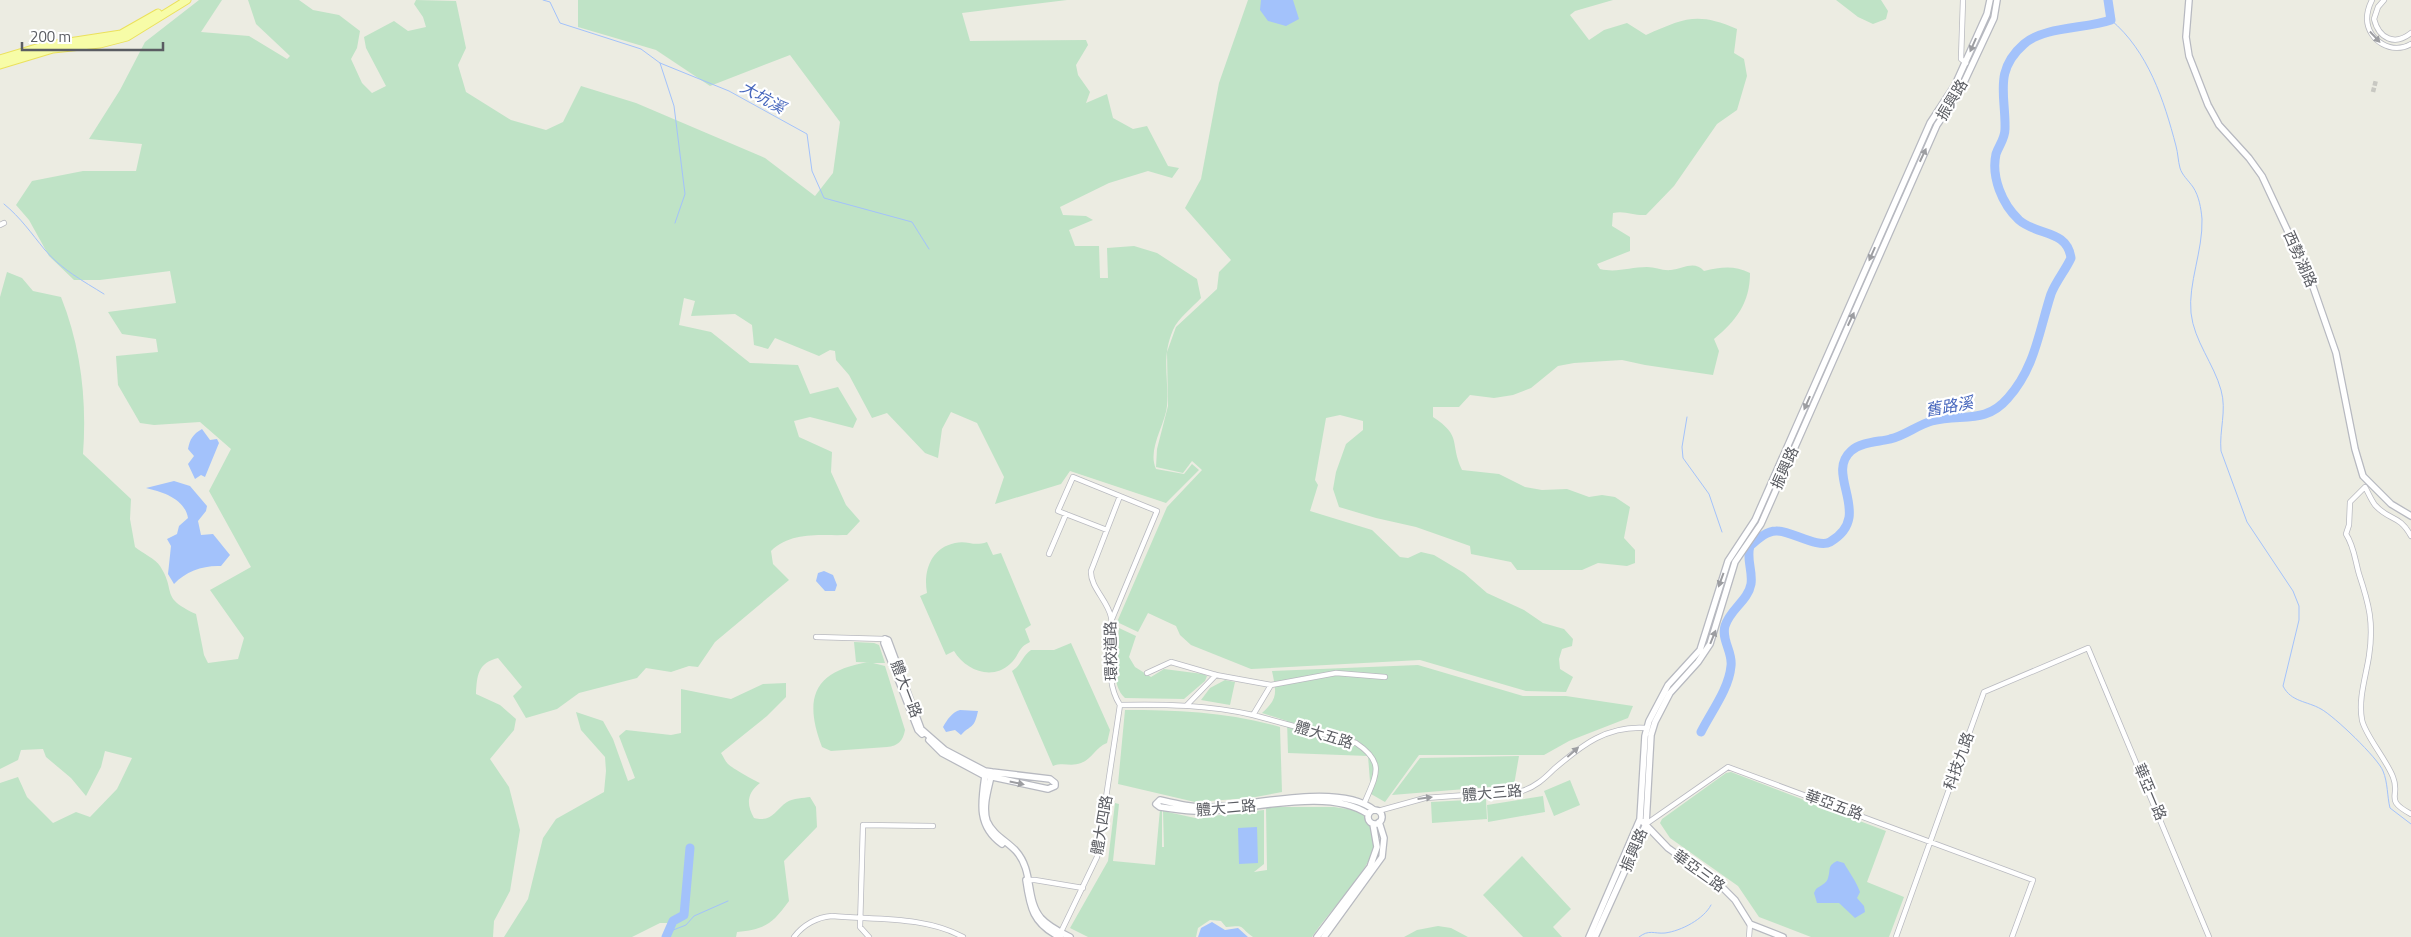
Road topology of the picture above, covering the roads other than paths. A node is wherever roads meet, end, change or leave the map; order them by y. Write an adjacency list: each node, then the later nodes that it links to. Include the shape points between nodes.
1 (178, 0): 10 (main road, via 133,29)
2 (187, 0): 10 (main road, via 127,37)
3 (1963, 0): 13 (street, via 1961,59)
4 (1990, 0): 13 (street, 振興路, one-way to 13, via 1989,10)
5 (1997, 0): 15 (street, 振興路, via 1994,18)
6 (2190, 0): 20 (street, 西勢湖路, via 2186,37 2189,56 2208,105 2219,125 2262,176 2311,280 2336,353 2363,476 2377,492)
7 (2372, 0): 11 (street, one-way to 11, via 2367,17 2369,30 2376,40 2400,48)
8 (2384, 0): 9 (street, via 2374,19 2381,33 2394,41)
9 (2411, 33)
10 (100, 41): 12 (main road, via 42,46); 14 (main road, via 52,49)
11 (2411, 44)
12 (0, 59)
13 (1966, 62): 15 (street); 16 (street, 振興路, one-way to 16, via 1930,123)
14 (0, 65)
15 (1972, 65): 17 (street, 振興路, one-way to 15, via 1937,125 1959,93)
16 (1820, 374): 17 (street); 35 (street, 振興路, one-way to 35, via 1756,520 1728,561 1700,650 1668,685 1657,704)
17 (1826, 377): 35 (street, 振興路, one-way to 17, via 1670,693 1710,644 1735,562 1761,524)
18 (1120, 496): 19 (street, via 1073,478 1058,511); 21 (street); 24 (street, via 1156,511)
19 (1066, 514): 21 (street); 23 (street)
20 (2411, 516)
21 (1107, 530): 24 (street, 環校道路, via 1090,578 1104,598)
22 (2411, 536): 39 (street, via 2404,523 2375,504 2365,487 2350,502 2346,534 2365,587 2373,624 2362,690 2362,720 2366,733 2383,755 2394,779 2396,803)
23 (1049, 554)
24 (1112, 619): 32 (street, 環校道路, via 1110,680 1113,695)
25 (816, 636): 26 (street, 體大一路)
26 (885, 639): 36 (street, 體大一路, via 922,729 945,750)
27 (2088, 648): 44 (street, 科技九路, via 1984,692); 62 (street, 華亞一路)
28 (1146, 673): 29 (street, via 1171,662)
29 (1216, 675): 31 (street); 33 (street)
30 (1385, 677): 31 (street, via 1336,673)
31 (1271, 685): 34 (street)
32 (1120, 705): 33 (street, 體大五路); 46 (street, 體大四路, via 1101,841)
33 (1187, 705): 34 (street, 體大五路)
34 (1253, 715): 37 (street, 體大五路, via 1356,744 1369,752 1376,762 1376,775)
35 (1650, 728): 38 (street, 體大三路, one-way to 35, via 1425,798 1522,792 1534,787 1592,739 1616,730); 40 (street, 振興路); 42 (street, 振興路)
36 (988, 774): 36 (street, one-way to 36, via 1048,789 1055,786 1050,778); 45 (street, via 988,822 1016,851 1027,870)
37 (1364, 804): 38 (street, 體大二路); 38 (street, 體大二路, via 1300,797 1210,807 1190,807 1160,800 1156,804 1206,812 1295,802 1335,803)
38 (1373, 811): 41 (street, via 1369,821); 41 (street, via 1382,816)
39 (2411, 814)
40 (1640, 819): 42 (street, 華亞三路); 56 (street, 振興路)
41 (1376, 823): 54 (street, via 1377,847 1370,867); 55 (street, via 1384,838 1382,857)
42 (1646, 824): 44 (street, 華亞五路, via 1728,767); 48 (street, 華亞三路, via 1668,848 1728,892); 57 (street, 振興路)
43 (933, 826): 47 (street, via 863,825)
44 (1930, 841): 60 (street, 科技九路); 61 (street, 華亞五路, via 2033,880)
45 (1028, 880): 46 (street); 49 (street, via 1033,902 1041,917)
46 (1083, 888): 49 (street, 體大四路)
47 (860, 918): 50 (street, via 822,917); 51 (street, via 860,926); 52 (street, via 923,923 947,928)
48 (1750, 924): 58 (street); 59 (street)
49 (1060, 935): 53 (street)
50 (794, 937)
51 (869, 937)
52 (963, 937)
53 (1070, 937)
54 (1317, 937)
55 (1324, 937)
56 (1588, 937)
57 (1595, 937)
58 (1749, 937)
59 (1783, 937)
60 (1896, 937)
61 (2012, 937)
62 (2210, 937)

